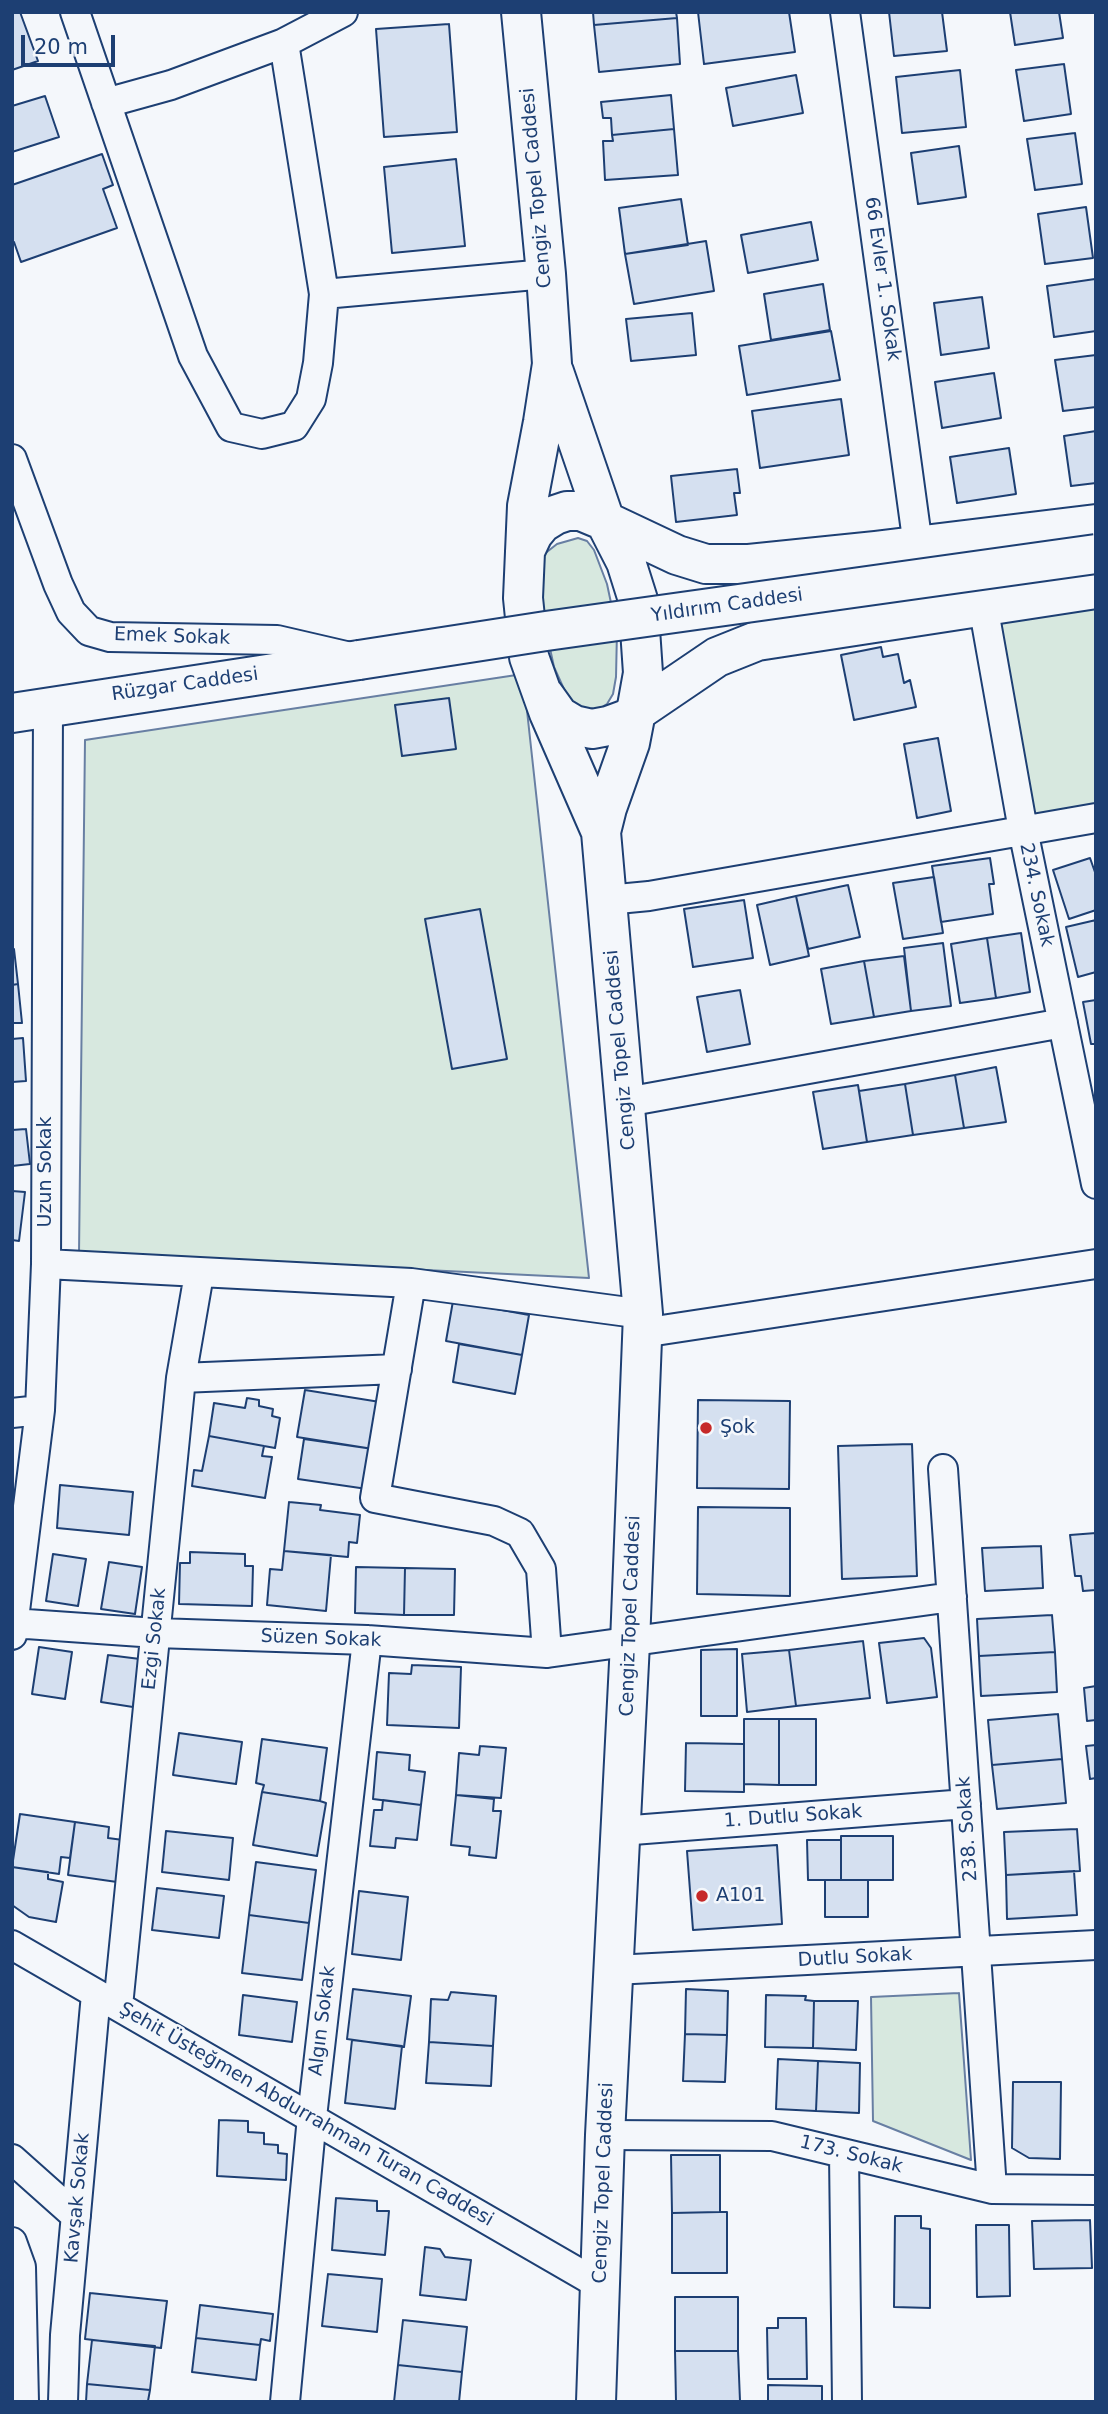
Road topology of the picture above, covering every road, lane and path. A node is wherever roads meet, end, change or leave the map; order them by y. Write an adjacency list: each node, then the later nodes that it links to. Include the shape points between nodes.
1 (75, 12): 6 (street)
2 (343, 12): 5 (street)
3 (521, 12): 7 (main road, Cengiz Topel Caddesi)
4 (845, 12): 13 (street, 66 Evler 1. Sokak)
5 (284, 43): 6 (street, via 171,85); 8 (street)
6 (106, 103): 8 (street, via 193,356 231,427 261,435 294,426 311,400)
7 (546, 274): 8 (street); 9 (main road, Cengiz Topel Caddesi)
8 (324, 294)
9 (552, 363): 11 (main road); 14 (main road, via 527,506)
10 (12, 459): 18 (street, Emek Sokak, via 58,584 71,612 89,631 110,637 277,640)
11 (605, 521): 13 (main road, via 706,564 749,564); 14 (main road, via 567,510 542,523); 21 (main road, via 626,562 638,600 643,673)
12 (1096, 524): 13 (main road)
13 (918, 546)
14 (524, 551): 19 (main road, via 529,657)
15 (1096, 554): 18 (main road, Yıldırım Caddesi, bridge)
16 (1096, 589): 17 (main road)
17 (983, 605): 21 (main road, via 757,641 717,657); 23 (street, 234. Sokak)
18 (359, 660): 20 (main road, Rüzgar Caddesi)
19 (541, 690): 21 (main road, via 559,716 574,725 608,726); 24 (main road)
20 (30, 710): 29 (street, Uzun Sokak)
21 (636, 712): 24 (main road)
22 (1096, 818): 23 (street)
23 (1023, 830): 25 (street, via 649,897); 26 (street, 234. Sokak)
24 (601, 832): 25 (main road, Cengiz Topel Caddesi)
25 (607, 900): 27 (main road, Cengiz Topel Caddesi)
26 (1062, 1023): 27 (street); 28 (street, 234. Sokak)
27 (626, 1102): 33 (main road, Cengiz Topel Caddesi)
28 (1096, 1184)
29 (46, 1264): 31 (street); 36 (street, Uzun Sokak)
30 (1096, 1264): 33 (street)
31 (199, 1274): 32 (street); 35 (street, Ezgi Sokak)
32 (411, 1283): 33 (street); 34 (street)
33 (642, 1324): 42 (main road, Cengiz Topel Caddesi)
34 (397, 1369): 35 (street); 43 (street, via 375,1498 494,1521 520,1533 541,1569)
35 (181, 1378): 40 (street, Ezgi Sokak)
36 (26, 1412): 39 (street, Uzun Sokak)
37 (943, 1469): 38 (street, 238. Sokak)
38 (952, 1597): 42 (street, Süzen Sokak); 44 (street, 238. Sokak)
39 (13, 1627): 40 (street, Süzen Sokak)
40 (156, 1633): 41 (street, Süzen Sokak); 50 (street, Ezgi Sokak)
41 (367, 1640): 43 (street, Süzen Sokak); 51 (street, Algın Sokak)
42 (630, 1643): 43 (street, Süzen Sokak); 45 (main road, Cengiz Topel Caddesi)
43 (547, 1653)
44 (966, 1804): 45 (street, 1. Dutlu Sokak); 48 (street, 238. Sokak)
45 (620, 1831): 49 (main road, Cengiz Topel Caddesi)
46 (12, 1945): 50 (street, Şehit Üsteğmen Abdurrahman Turan Caddesi)
47 (1096, 1945): 48 (street, Dutlu Sokak)
48 (976, 1952): 49 (street, Dutlu Sokak); 55 (street, 238. Sokak)
49 (614, 1970): 52 (main road, Cengiz Topel Caddesi)
50 (107, 2000): 51 (street, Şehit Üsteğmen Abdurrahman Turan Caddesi); 57 (street, Kavşak Sokak)
51 (312, 2118): 59 (street, Şehit Üsteğmen Abdurrahman Turan Caddesi); 62 (street, Algın Sokak)
52 (605, 2135): 53 (street, 173. Sokak, via 772,2136); 59 (main road, Cengiz Topel Caddesi)
53 (844, 2154): 55 (street, 173. Sokak); 64 (street)
54 (12, 2159): 57 (street)
55 (992, 2189): 56 (street, 173. Sokak)
56 (1096, 2190)
57 (76, 2216): 61 (street, Kavşak Sokak)
58 (12, 2242): 60 (street, via 21,2267)
59 (600, 2285): 63 (main road, Cengiz Topel Caddesi)
60 (24, 2402)
61 (63, 2402)
62 (285, 2402)
63 (596, 2402)
64 (848, 2402)

